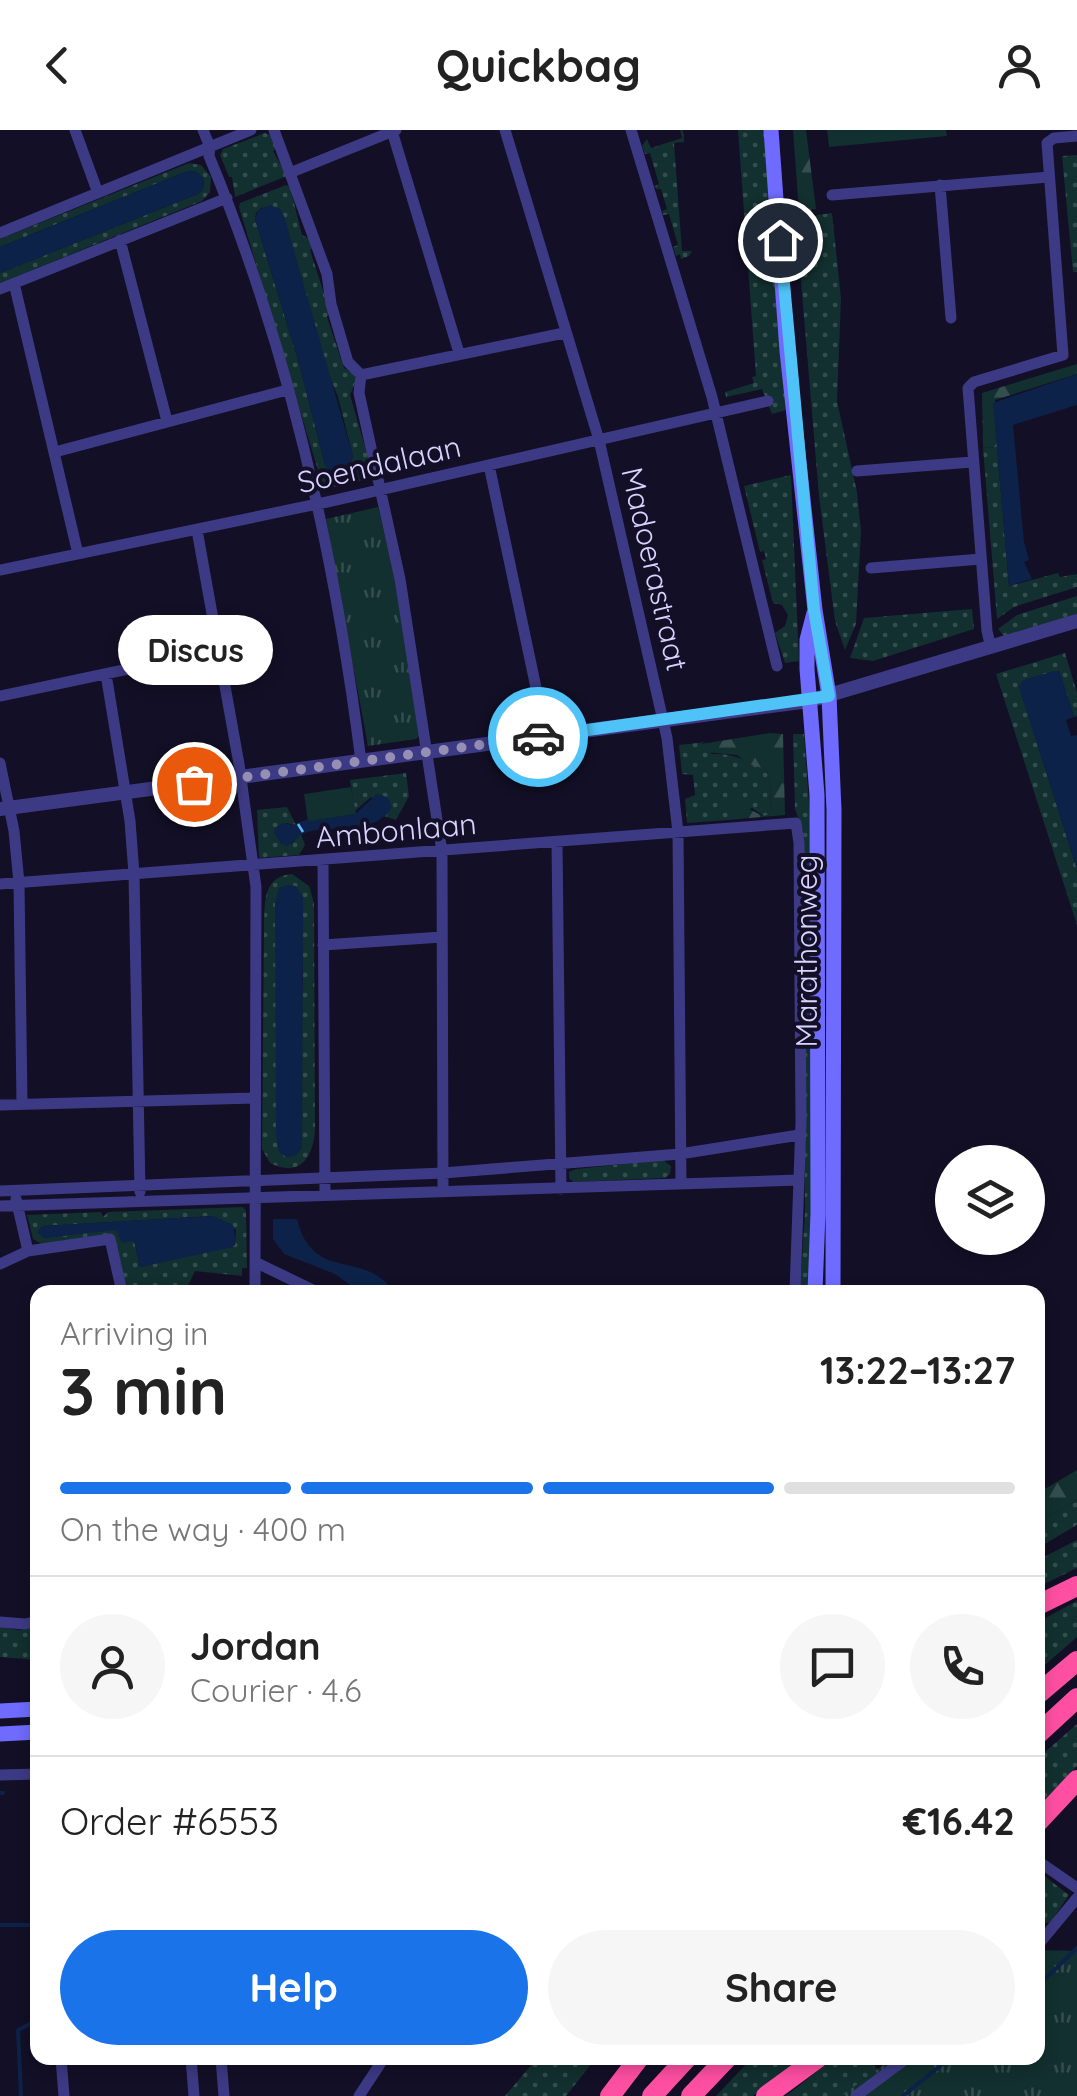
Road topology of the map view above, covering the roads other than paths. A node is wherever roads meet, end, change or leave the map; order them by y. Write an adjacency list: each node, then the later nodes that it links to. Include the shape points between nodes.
1 (75, 130): 14 (street)
2 (203, 130): 10 (street)
3 (251, 130): 10 (street)
4 (274, 130): 11 (street)
5 (394, 130): 11 (street); 23 (street)
6 (505, 130): 22 (street, Madoerastraat)
7 (631, 130): 27 (street)
8 (771, 130): 41 (main road, Marathonweg)
9 (1077, 136): 12 (street, via 1047,143)
10 (210, 147): 14 (street); 16 (street)
11 (292, 172): 24 (street, via 348,362)
12 (1050, 177): 13 (street); 31 (street, via 1063,355 968,388)
13 (940, 185): 15 (street); 21 (street)
14 (98, 193): 17 (street)
15 (832, 195)
16 (227, 198): 18 (street); 25 (street)
17 (0, 233)
18 (120, 240): 19 (street); 28 (street)
19 (14, 283): 20 (street); 30 (street)
20 (0, 289)
21 (951, 318)
22 (564, 332): 23 (street); 29 (street, Madoerastraat)
23 (459, 354): 24 (street)
24 (361, 375): 34 (street, via 359,393)
25 (287, 390): 28 (street); 35 (street)
26 (768, 401): 27 (street, Soendalaan)
27 (716, 414): 29 (street, Soendalaan); 45 (street)
28 (167, 421): 30 (street)
29 (599, 440): 32 (street, Soendalaan); 50 (street, Madoerastraat)
30 (55, 452): 37 (street)
31 (972, 462): 33 (street); 38 (street)
32 (489, 465): 34 (street, Soendalaan); 51 (street)
33 (856, 472)
34 (382, 490): 35 (street, Soendalaan); 52 (street)
35 (317, 504): 36 (street, Soendalaan); 53 (street)
36 (196, 530): 37 (street, Soendalaan); 44 (street)
37 (78, 554): 40 (street, Soendalaan)
38 (981, 558): 39 (street); 43 (street)
39 (872, 568)
40 (0, 570)
41 (814, 610): 48 (main road, Marathonweg); 49 (main road, Marathonweg, via 807,640)
42 (1077, 622): 43 (street)
43 (991, 648): 48 (street)
44 (218, 650): 46 (street); 55 (street)
45 (777, 666)
46 (106, 674): 47 (street); 56 (street)
47 (0, 696)
48 (829, 696): 49 (street); 97 (main road, Marathonweg)
49 (809, 701): 50 (street); 96 (main road, Marathonweg, via 817,794)
50 (662, 720): 51 (street); 58 (street, Madoerastraat)
51 (546, 736): 52 (street)
52 (427, 752): 53 (street); 60 (street)
53 (361, 761): 55 (street)
54 (0, 763): 57 (street)
55 (242, 778): 56 (street); 62 (street)
56 (125, 793): 57 (street); 63 (street)
57 (4, 808): 64 (street, via 14,831)
58 (678, 832): 59 (street, Ambonlaan); 72 (street, Ambonlaan, via 796,824); 73 (street, Madoerastraat)
59 (557, 842): 60 (street, Ambonlaan); 74 (street)
60 (442, 852): 61 (street, Ambonlaan); 66 (street)
61 (323, 862): 62 (street, Ambonlaan); 67 (street)
62 (252, 866): 63 (street, Ambonlaan); 68 (street)
63 (134, 874): 64 (street, Ambonlaan); 69 (street)
64 (18, 883): 65 (street, Ambonlaan); 70 (street)
65 (0, 884)
66 (442, 937): 67 (street); 75 (street)
67 (323, 945): 76 (street)
68 (254, 1098): 69 (street); 77 (street)
69 (140, 1101): 70 (street); 80 (street)
70 (22, 1104): 71 (street)
71 (0, 1105)
72 (799, 1135): 73 (street); 78 (street)
73 (680, 1154): 74 (street); 79 (street, Madoerastraat)
74 (560, 1164): 75 (street); 81 (street)
75 (443, 1173): 76 (street); 82 (street)
76 (324, 1176): 77 (street); 84 (street)
77 (256, 1180): 80 (street); 85 (street)
78 (799, 1180): 79 (street); 95 (street)
79 (681, 1184): 81 (street)
80 (140, 1185): 83 (street); 86 (street)
81 (561, 1188): 82 (street)
82 (443, 1190): 84 (street)
83 (7, 1191): 88 (street)
84 (324, 1194): 85 (street)
85 (256, 1197): 86 (street); 90 (street)
86 (140, 1201): 88 (street)
87 (0, 1206): 88 (street)
88 (18, 1206): 89 (street)
89 (28, 1251): 91 (street); 92 (street, via 110,1239)
90 (255, 1262): 93 (street); 94 (street)
91 (0, 1264)
92 (120, 1285)
93 (255, 1285)
94 (303, 1285)
95 (795, 1285)
96 (816, 1285)
97 (833, 1285)
98 (1077, 1586): 99 (highway)
99 (1045, 1602)
100 (0, 1622): 101 (street)
101 (30, 1623)
102 (1077, 1661): 103 (highway)
103 (1045, 1688)
104 (1077, 1698): 107 (highway)
105 (0, 1710): 106 (main road)
106 (30, 1710)
107 (1045, 1728)
108 (30, 1732): 109 (main road)
109 (0, 1734)
110 (0, 1774): 111 (street)
111 (30, 1774)
112 (1077, 1780): 113 (highway)
113 (1045, 1814)
114 (1045, 1866): 115 (street)
115 (1077, 1888)
116 (1077, 1898): 117 (street)
117 (1045, 1932)
118 (62, 2065): 127 (street)
119 (192, 2065): 128 (street)
120 (222, 2065): 129 (street)
121 (380, 2065): 130 (street)
122 (634, 2065): 131 (highway)
123 (681, 2065): 132 (highway)
124 (720, 2065): 133 (highway)
125 (808, 2065): 134 (highway)
126 (898, 2065): 135 (street)
127 (64, 2096)
128 (194, 2096)
129 (224, 2096)
130 (360, 2096)
131 (610, 2096)
132 (652, 2096)
133 (691, 2096)
134 (766, 2096)
135 (856, 2096)

